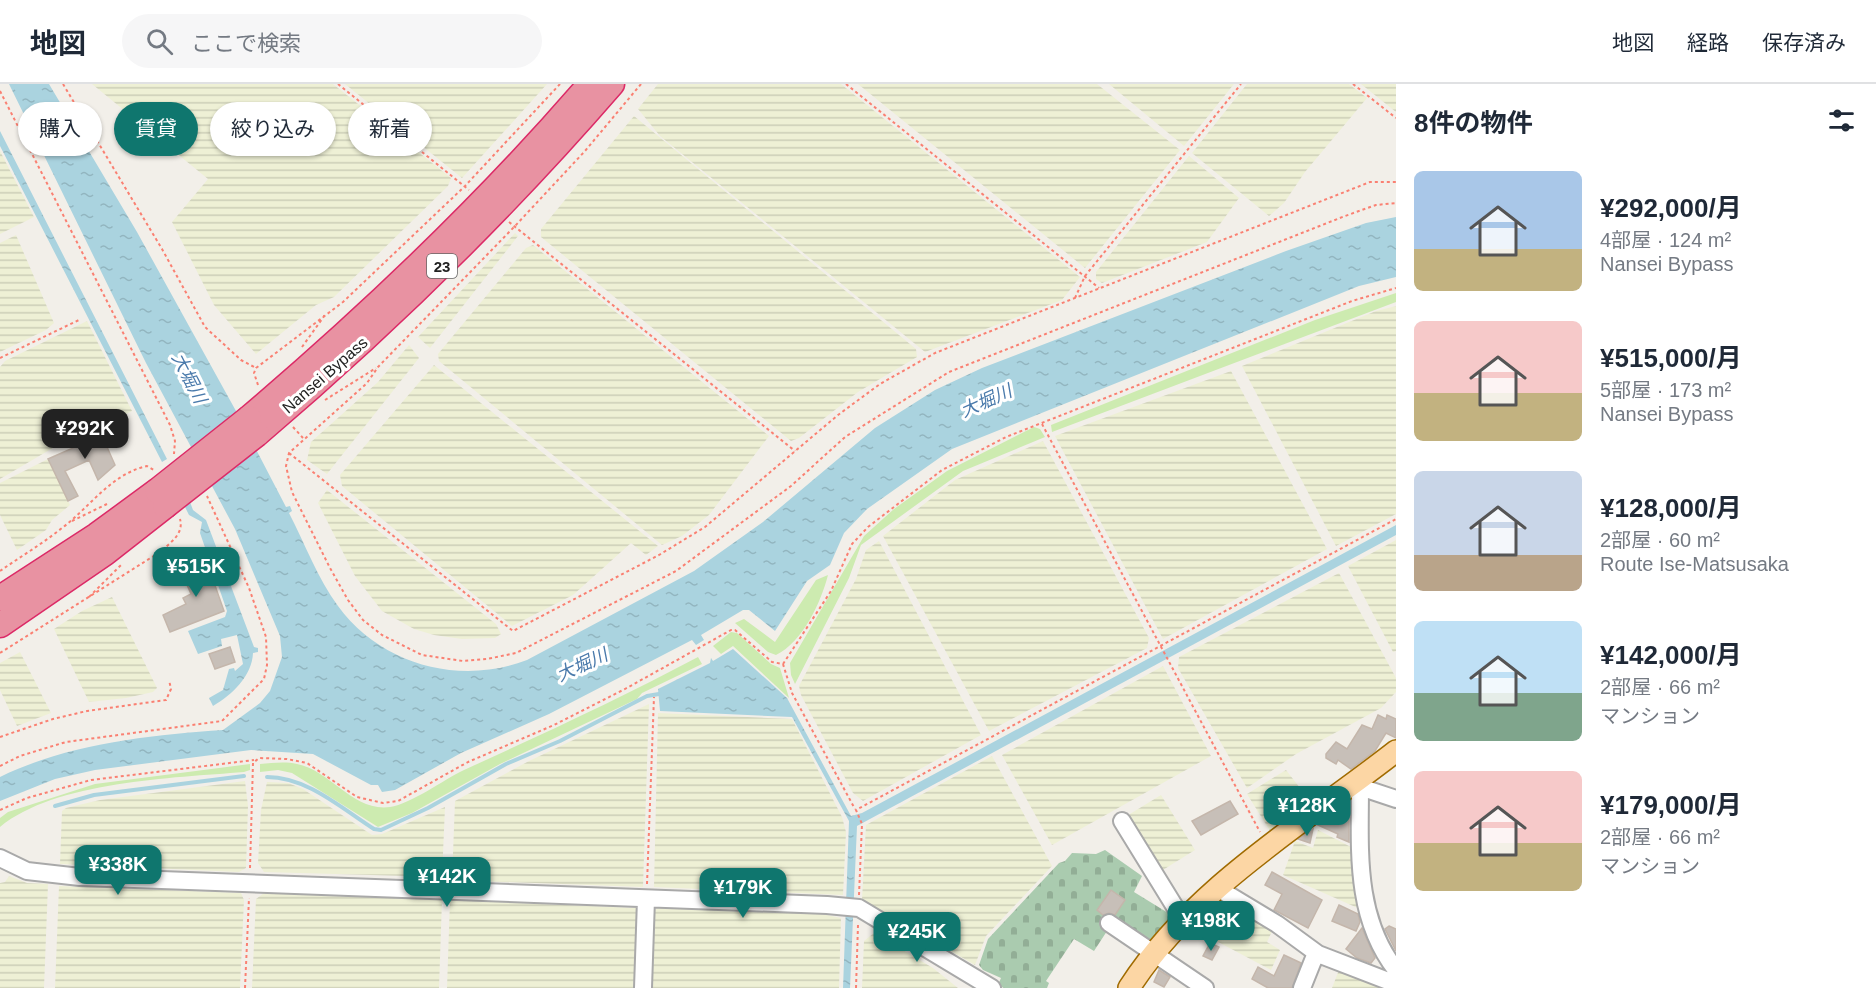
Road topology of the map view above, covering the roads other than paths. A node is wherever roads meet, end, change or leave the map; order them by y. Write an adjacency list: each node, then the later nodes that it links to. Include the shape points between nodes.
1 (590, 84): 3 (highway, Nansei Bypass / 23, via 447,237)
2 (612, 84): 3 (highway, Nansei Bypass / 23, via 499,209 392,316)
3 (253, 426): 4 (highway, Nansei Bypass / 23, bridge)
4 (165, 497): 5 (highway, Nansei Bypass / 23); 6 (highway, Nansei Bypass / 23, via 96,559)
5 (0, 598)
6 (0, 624)
7 (1396, 751): 8 (main road)
8 (1358, 784): 9 (street); 12 (main road); 18 (street, via 1363,897 1373,929)
9 (1396, 799)
10 (1122, 821): 14 (street)
11 (0, 858): 13 (street, via 27,871 47,875)
12 (1219, 888): 14 (main road); 17 (street)
13 (646, 899): 20 (street); 21 (street, via 852,908)
14 (1183, 920): 16 (main road)
15 (1109, 923): 16 (street)
16 (1154, 953): 22 (main road); 23 (street)
17 (1316, 953): 19 (street); 24 (street)
18 (1396, 970)
19 (1396, 984)
20 (643, 988)
21 (992, 988)
22 (1129, 988)
23 (1205, 988)
24 (1302, 988)

